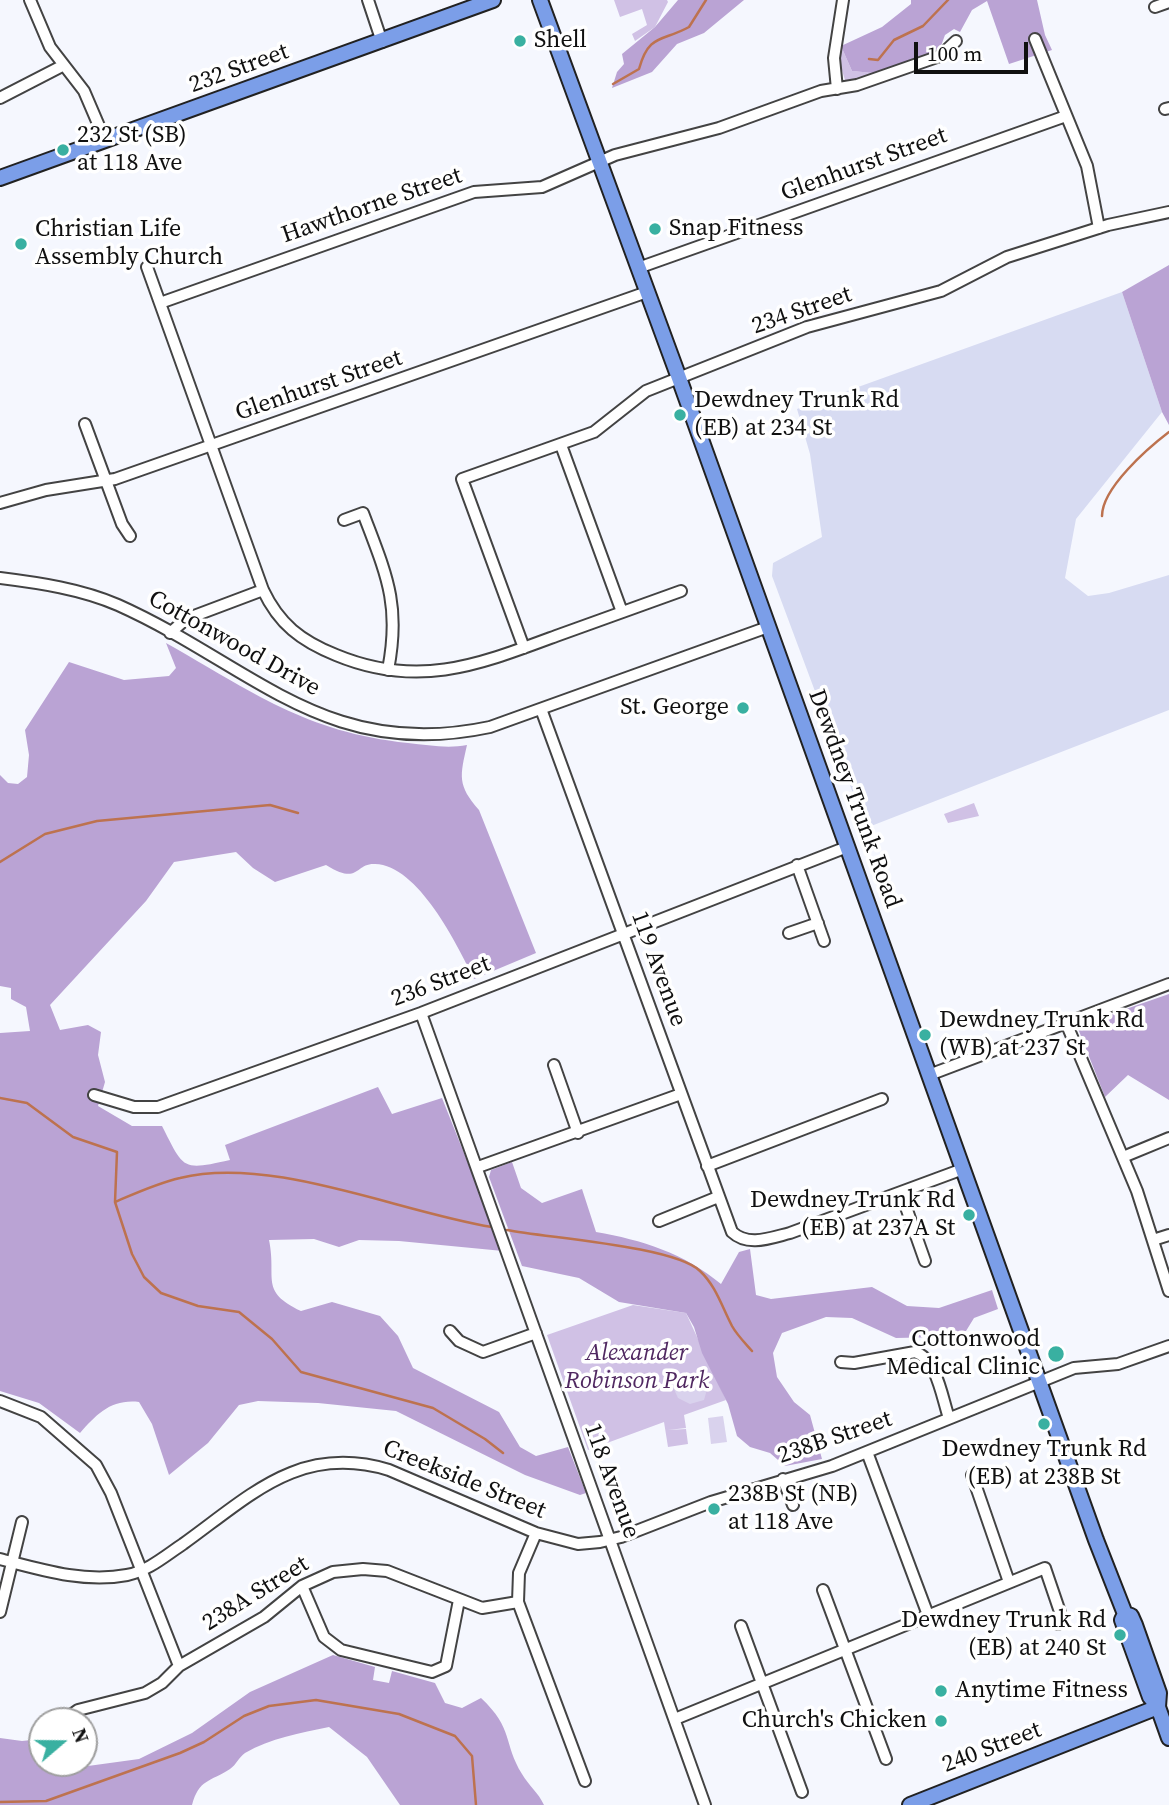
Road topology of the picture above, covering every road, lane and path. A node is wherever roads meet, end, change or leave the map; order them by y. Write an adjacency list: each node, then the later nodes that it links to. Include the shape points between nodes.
1 (30, 0): 11 (street, via 46,40)
2 (368, 0): 10 (street)
3 (492, 0): 10 (main road, 232 Street)
4 (540, 0): 16 (main road, Dewdney Trunk Road)
5 (843, 0): 12 (street, via 834,58)
6 (1169, 2): 7 (street)
7 (1155, 7)
8 (1035, 39): 14 (street)
9 (956, 41): 12 (street, Hawthorne Street, via 940,56)
10 (382, 42): 15 (main road, 232 Street)
11 (64, 65): 13 (street); 15 (street, via 84,91)
12 (837, 89): 16 (street, Hawthorne Street)
13 (0, 98)
14 (1066, 116): 19 (street, via 1087,166); 21 (street, Glenhurst Street)
15 (105, 140): 17 (main road, 232 Street)
16 (599, 162): 21 (main road, Dewdney Trunk Road); 23 (street, Hawthorne Street, via 531,190 474,192)
17 (0, 178)
18 (1169, 212): 19 (street, 234 Street)
19 (1099, 228): 24 (street, 234 Street, via 1007,257 941,291 807,327)
20 (147, 267): 23 (street)
21 (638, 268): 22 (main road, Dewdney Trunk Road)
22 (647, 292): 24 (main road, Dewdney Trunk Road); 26 (street, Glenhurst Street)
23 (160, 303): 26 (street)
24 (679, 378): 27 (street, 234 Street, via 641,394 601,428); 36 (main road, Dewdney Trunk Road)
25 (85, 424): 28 (street)
26 (212, 445): 28 (street, Glenhurst Street); 33 (street)
27 (561, 445): 35 (street); 38 (street, 234 Street, via 462,479)
28 (106, 481): 29 (street, Glenhurst Street); 31 (street)
29 (0, 503)
30 (344, 520): 39 (street, via 363,513 388,581 395,618)
31 (130, 536)
32 (0, 578): 37 (street, Cottonwood Drive, via 92,595)
33 (262, 590): 37 (street, via 186,619); 39 (street, via 283,624 319,648)
34 (681, 591): 35 (street)
35 (622, 612): 38 (street)
36 (768, 627): 40 (street, Cottonwood Drive); 41 (main road, Dewdney Trunk Road)
37 (170, 633): 40 (street, Cottonwood Drive, via 285,700 374,730 463,732)
38 (524, 648): 39 (street, via 448,671)
39 (388, 670)
40 (541, 709): 44 (street, 119 Avenue)
41 (847, 847): 42 (street, 236 Street); 51 (main road, Dewdney Trunk Road)
42 (797, 865): 43 (street); 44 (street, 236 Street)
43 (818, 923): 45 (street); 46 (street)
44 (622, 933): 48 (street, 236 Street); 52 (street, 119 Avenue)
45 (789, 933)
46 (824, 941)
47 (1169, 984): 49 (street)
48 (421, 1013): 53 (street, 236 Street, via 158,1107 134,1107); 59 (street, 118 Avenue)
49 (1067, 1024): 51 (street); 57 (street)
50 (554, 1065): 55 (street)
51 (929, 1075): 60 (main road, Dewdney Trunk Road)
52 (681, 1094): 55 (street); 58 (street, 119 Avenue)
53 (94, 1095)
54 (882, 1099): 58 (street)
55 (578, 1133): 59 (street)
56 (1169, 1138): 57 (street)
57 (1123, 1157): 65 (street)
58 (708, 1166): 62 (street, 119 Avenue)
59 (478, 1167): 69 (street, 118 Avenue)
60 (963, 1169): 61 (street); 72 (main road, Dewdney Trunk Road)
61 (901, 1193): 62 (street, 119 Avenue, via 761,1240 740,1239 732,1232); 66 (street)
62 (719, 1198): 63 (street)
63 (659, 1221)
64 (1169, 1234): 65 (street)
65 (1153, 1240): 67 (street)
66 (925, 1261)
67 (1169, 1291)
68 (450, 1331): 69 (street, via 459,1341 483,1352)
69 (536, 1333): 81 (street, 118 Avenue)
70 (1169, 1346): 72 (street, 238B Street, via 1118,1364 1083,1365)
71 (841, 1362): 74 (street, via 922,1354 930,1363)
72 (1040, 1382): 74 (street, 238B Street); 97 (main road, Dewdney Trunk Road, via 1125,1614 1122,1620 1150,1697)
73 (0, 1401): 84 (street, via 41,1417 96,1465)
74 (949, 1418): 75 (street, 238B Street)
75 (867, 1452): 77 (street, 238B Street); 91 (street)
76 (972, 1475): 85 (street)
77 (783, 1479): 78 (street); 81 (street, 238B Street)
78 (793, 1505)
79 (22, 1522): 83 (street)
80 (536, 1533): 81 (street, Creekside Street, via 578,1544); 84 (street, Creekside Street, via 389,1470 368,1463 336,1462 297,1468 274,1479); 89 (street, via 519,1573)
81 (610, 1540): 99 (street, 118 Avenue)
82 (0, 1559): 83 (street, Creekside Street)
83 (12, 1562): 84 (street, Creekside Street, via 89,1578); 90 (street)
84 (140, 1571): 95 (street)
85 (1009, 1582): 91 (street); 92 (street, via 1045,1568 1060,1612)
86 (302, 1586): 88 (street, 238A Street, via 333,1572 387,1571); 88 (street, via 324,1637 341,1650 432,1672 446,1666); 95 (street, 238A Street, via 264,1617)
87 (823, 1590): 94 (street)
88 (458, 1600): 89 (street, 238A Street, via 482,1608)
89 (518, 1602): 102 (street)
90 (0, 1612)
91 (928, 1615): 94 (street)
92 (1058, 1624)
93 (741, 1626): 96 (street)
94 (845, 1649): 96 (street); 101 (street)
95 (179, 1665): 98 (street, 238A Street, via 145,1693)
96 (763, 1683): 99 (street); 103 (street)
97 (1164, 1705): 100 (main road, Dewdney Trunk Road); 105 (main road, 240 Street)
98 (90, 1707)
99 (675, 1719): 104 (street, 118 Avenue)
100 (1169, 1738)
101 (886, 1759)
102 (585, 1781)
103 (802, 1792)
104 (705, 1805)
105 (910, 1805)

